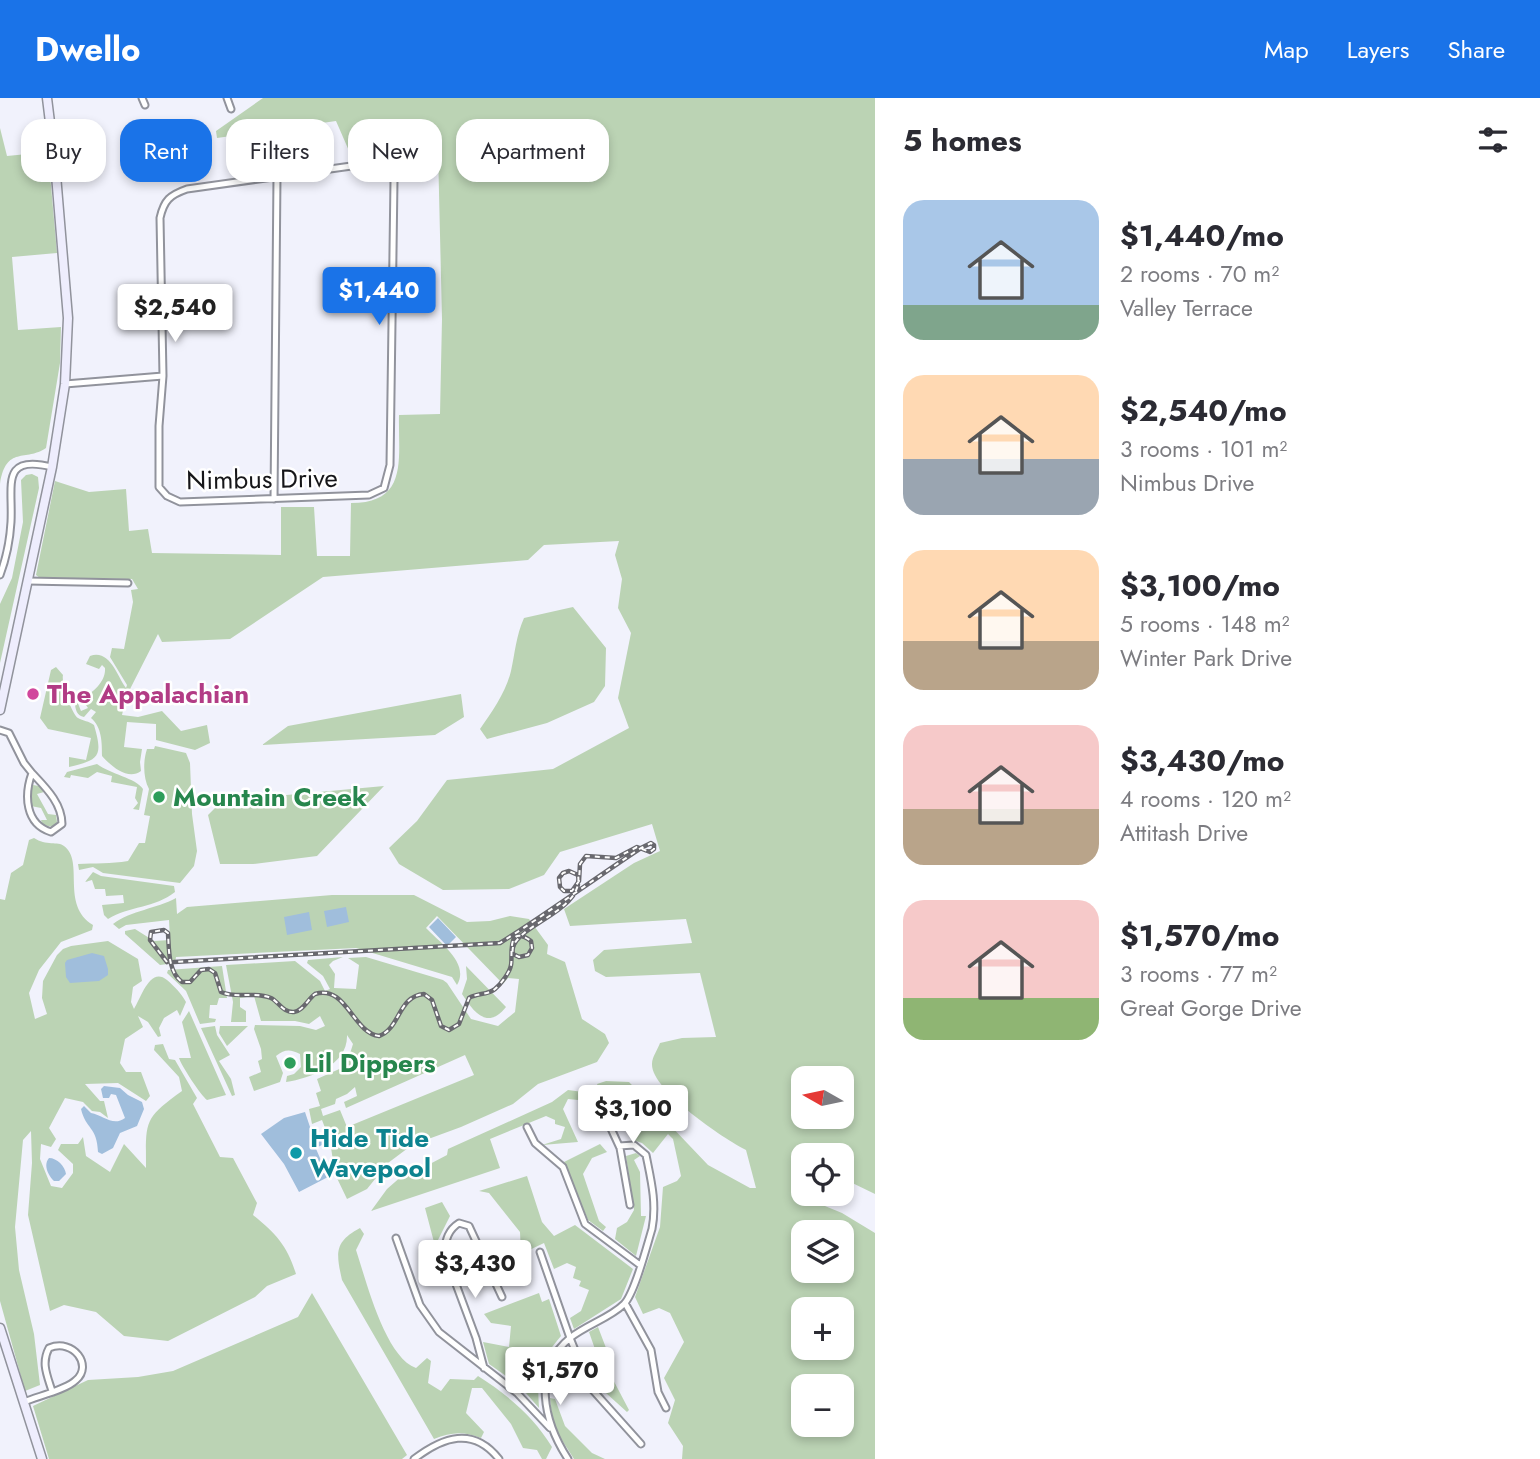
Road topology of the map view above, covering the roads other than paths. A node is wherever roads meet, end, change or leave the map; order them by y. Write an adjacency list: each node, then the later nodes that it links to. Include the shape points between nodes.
1 (47, 98): 10 (main road, via 66,281)
2 (142, 98): 4 (street)
3 (227, 98): 5 (street)
4 (145, 106)
5 (231, 109)
6 (334, 168): 12 (street, Nimbus Drive, via 380,162 390,166 394,180 390,465 384,488 369,495)
7 (235, 182): 9 (street, Nimbus Drive, via 187,189 163,204)
8 (277, 182): 12 (street)
9 (163, 376): 10 (street); 12 (street, Nimbus Drive, via 159,487 167,496 180,502)
10 (65, 384): 11 (main road)
11 (52, 467): 13 (street, via 30,462 13,473 10,532); 14 (main road)
12 (274, 499)
13 (0, 575)
14 (28, 581): 15 (street); 16 (main road)
15 (128, 583)
16 (0, 710)
17 (0, 730): 18 (street, via 9,733)
18 (32, 773): 18 (street, via 26,793 29,809 41,827 51,832 62,824 62,815)
19 (596, 1096): 21 (street)
20 (527, 1127): 25 (street, via 535,1143 563,1167 586,1224)
21 (619, 1146): 22 (street); 25 (street, via 634,1145 646,1155 655,1216)
22 (630, 1205)
23 (396, 1238): 30 (street, via 420,1305 439,1332)
24 (540, 1252): 29 (street)
25 (640, 1265): 27 (street)
26 (502, 1297): 30 (street, via 469,1226 459,1223 452,1227 444,1252)
27 (625, 1303): 29 (street); 33 (street, via 651,1350 657,1392)
28 (0, 1328): 32 (main road)
29 (570, 1338): 34 (street, via 557,1352 545,1383); 35 (street, via 590,1387)
30 (484, 1368): 34 (street, via 517,1393)
31 (52, 1391): 31 (street, via 79,1378 81,1361 70,1346 57,1345 45,1355); 32 (street)
32 (24, 1402): 38 (main road)
33 (666, 1408)
34 (550, 1428): 39 (street)
35 (641, 1444)
36 (417, 1458): 37 (street, via 449,1438 467,1438 482,1443)
37 (498, 1458)
38 (42, 1459)
39 (568, 1459)

